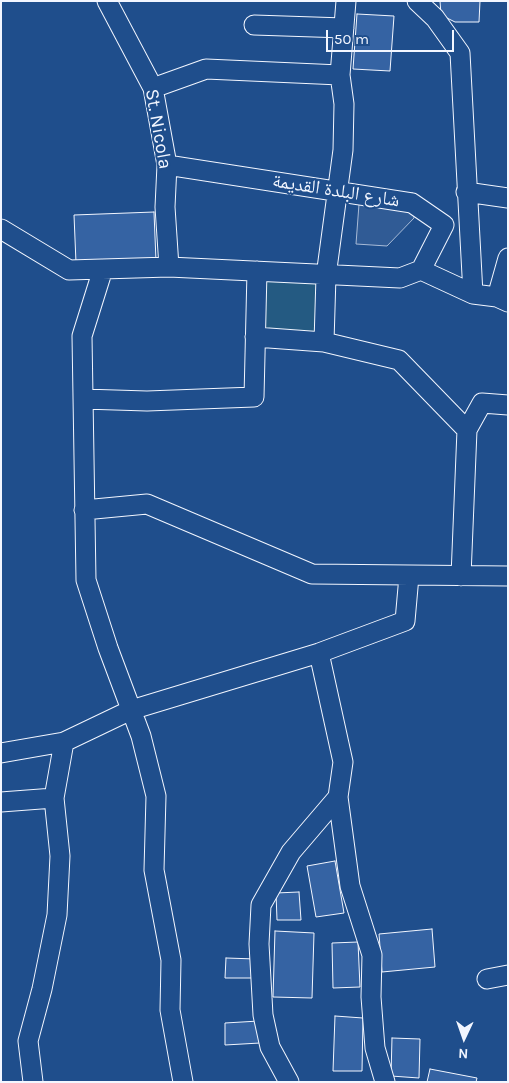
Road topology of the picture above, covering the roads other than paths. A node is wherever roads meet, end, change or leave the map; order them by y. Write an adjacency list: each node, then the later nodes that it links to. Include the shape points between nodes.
1 (107, 1): 8 (street, St. Nicola)
2 (346, 1): 6 (street)
3 (416, 1): 4 (street)
4 (435, 10): 11 (street, via 460,53)
5 (254, 25): 6 (street)
6 (344, 28): 7 (street)
7 (340, 75): 8 (street, via 206,69); 10 (street, via 344,150)
8 (154, 88): 9 (street, St. Nicola)
9 (167, 165): 10 (street, شارع البلدة القديمة); 15 (street, St. Nicola, via 165,207)
10 (337, 190): 18 (street, شارع البلدة القديمة, via 412,203 444,225); 19 (street)
11 (466, 192): 12 (street); 20 (street)
12 (508, 198)
13 (1, 228): 16 (street, via 69,270)
14 (508, 258): 21 (street)
15 (169, 267): 16 (street); 17 (street)
16 (103, 269): 24 (street, via 82,336)
17 (257, 270): 19 (street); 22 (street)
18 (421, 270): 19 (street, via 400,278 360,274); 20 (street)
19 (326, 276): 23 (street)
20 (473, 294): 21 (street)
21 (502, 300)
22 (255, 337): 23 (street); 24 (street, via 254,397 146,401)
23 (324, 342): 26 (street, via 399,360)
24 (83, 399): 27 (street)
25 (508, 405): 26 (street, via 482,403)
26 (467, 430): 29 (street)
27 (84, 510): 28 (street, via 147,504 312,574); 32 (street, via 86,580)
28 (409, 576): 29 (street); 31 (street, via 406,621)
29 (461, 576): 30 (street)
30 (508, 576)
31 (319, 653): 32 (street); 35 (street, via 343,762)
32 (131, 710): 33 (street); 41 (street, via 156,796 154,870 171,960 170,1010)
33 (64, 742): 34 (street); 36 (street)
34 (1, 753)
35 (338, 797): 42 (street, via 291,852 261,905 259,944 263,1015 270,1047); 43 (street, via 350,886 372,955 375,1048)
36 (54, 798): 37 (street); 40 (street, via 60,856 57,915 28,1041)
37 (1, 802)
38 (508, 974): 39 (street)
39 (487, 979)
40 (33, 1082)
41 (182, 1082)
42 (289, 1082)
43 (385, 1082)

